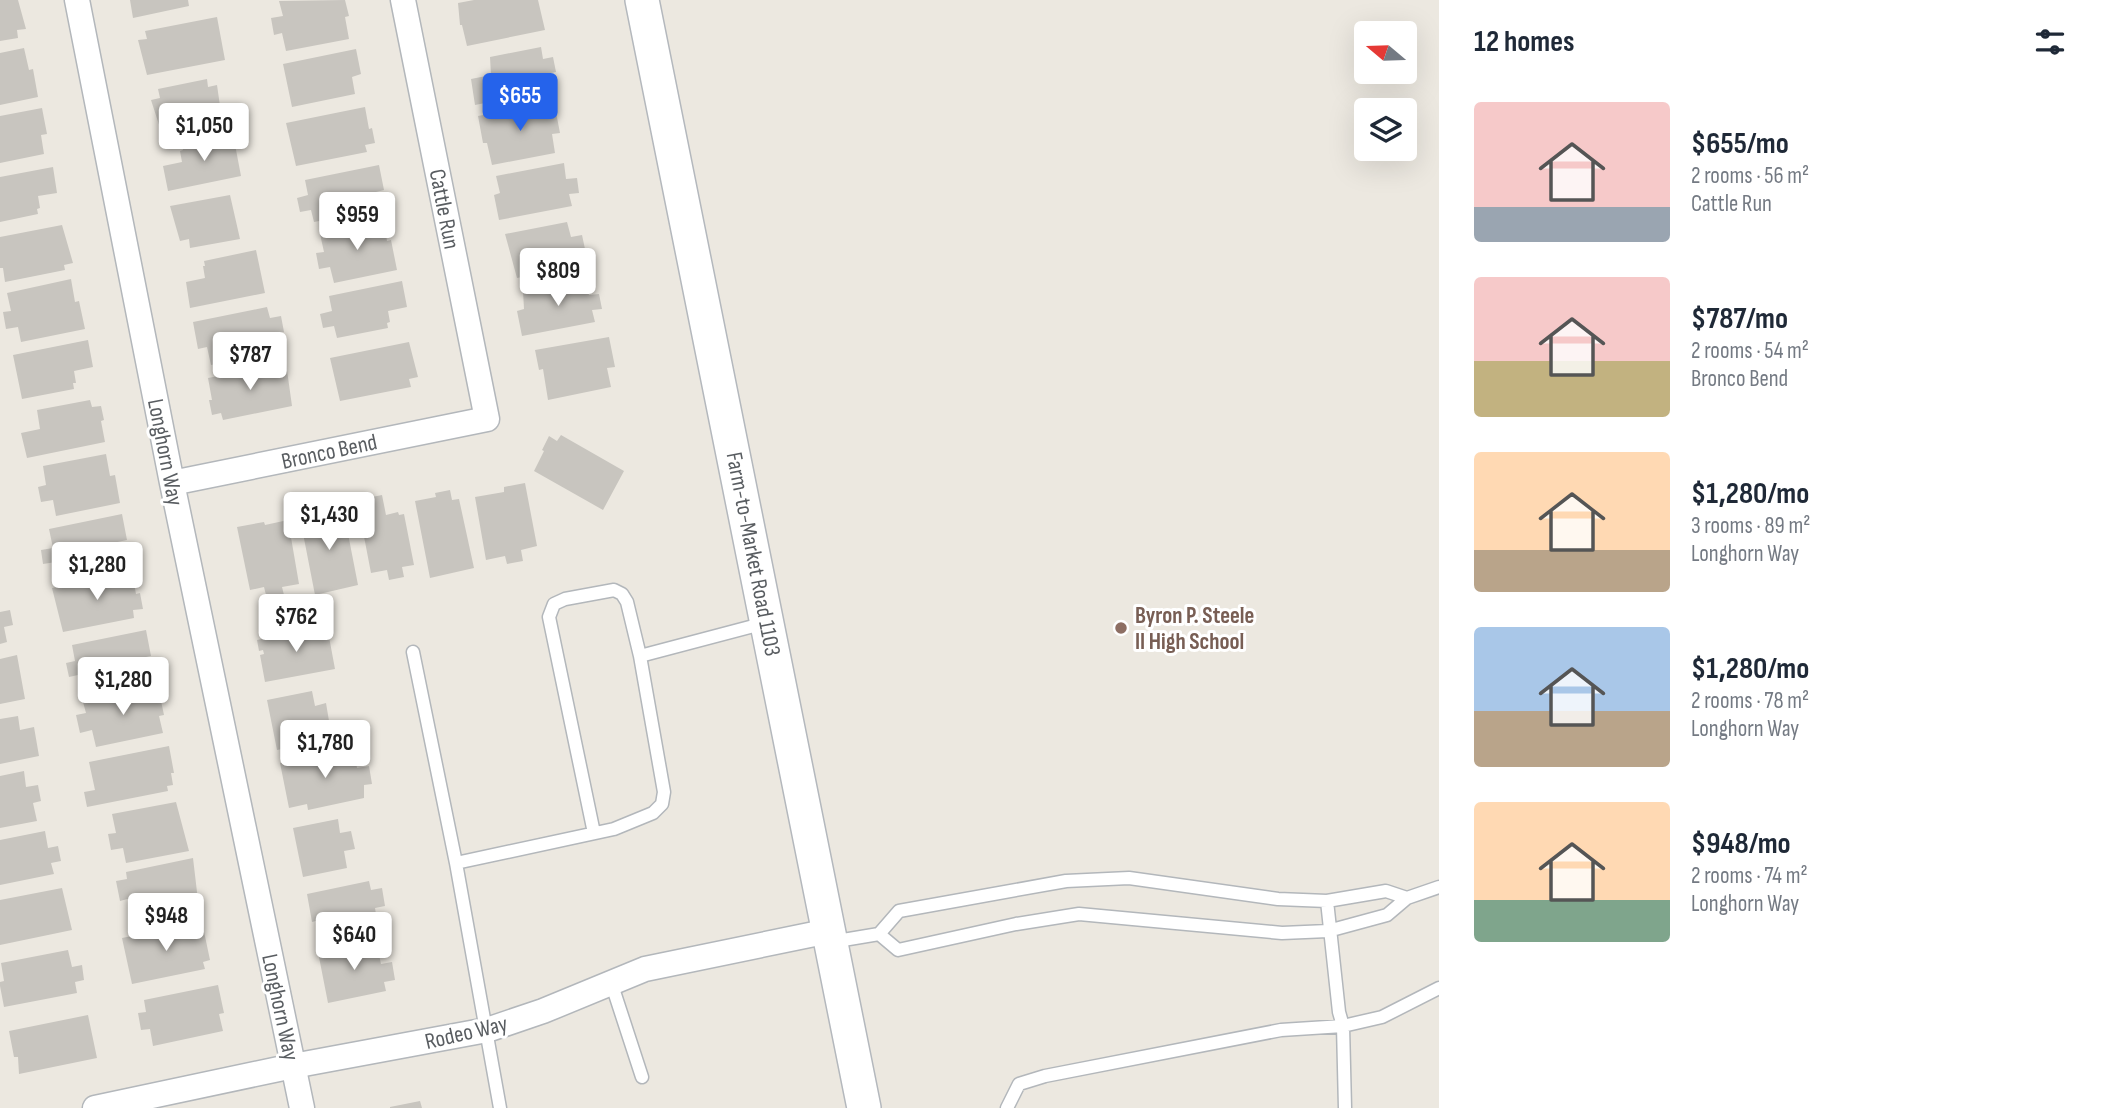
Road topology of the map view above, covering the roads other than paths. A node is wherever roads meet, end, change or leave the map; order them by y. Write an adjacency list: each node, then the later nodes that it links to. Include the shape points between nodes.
1 (77, 0): 5 (street, Longhorn Way)
2 (403, 0): 4 (street, Cattle Run)
3 (642, 0): 6 (main road, Farm-to-Market Road 1103)
4 (487, 419): 5 (street, Bronco Bend)
5 (172, 484): 21 (street, Longhorn Way)
6 (768, 623): 8 (lane); 16 (main road, Farm-to-Market Road 1103)
7 (413, 652): 10 (lane)
8 (639, 656): 9 (lane, via 664,792 662,804 653,813); 9 (lane, via 622,594 614,590 554,604 549,617)
9 (594, 833): 10 (lane)
10 (456, 863): 20 (lane)
11 (1439, 887): 12 (lane)
12 (1407, 898): 13 (lane, via 1386,891); 14 (lane, via 1387,915)
13 (1327, 901): 14 (lane); 15 (lane, via 1278,899 1129,878 1066,881 899,911)
14 (1328, 931): 15 (lane, via 1282,933 1079,914 898,950); 19 (lane)
15 (878, 934): 16 (lane)
16 (830, 937): 17 (street, Rodeo Way, via 645,969); 26 (main road, Farm-to-Market Road 1103)
17 (611, 982): 20 (street, Rodeo Way); 22 (lane)
18 (1439, 988): 19 (lane, via 1382,1017)
19 (1343, 1026): 27 (lane, via 1281,1030 1045,1076 1019,1084); 28 (lane)
20 (487, 1030): 21 (street, Rodeo Way); 25 (lane)
21 (293, 1066): 23 (street, Rodeo Way); 24 (street, Longhorn Way)
22 (642, 1077)
23 (95, 1108)
24 (302, 1108)
25 (500, 1108)
26 (864, 1108)
27 (1007, 1108)
28 (1345, 1108)

